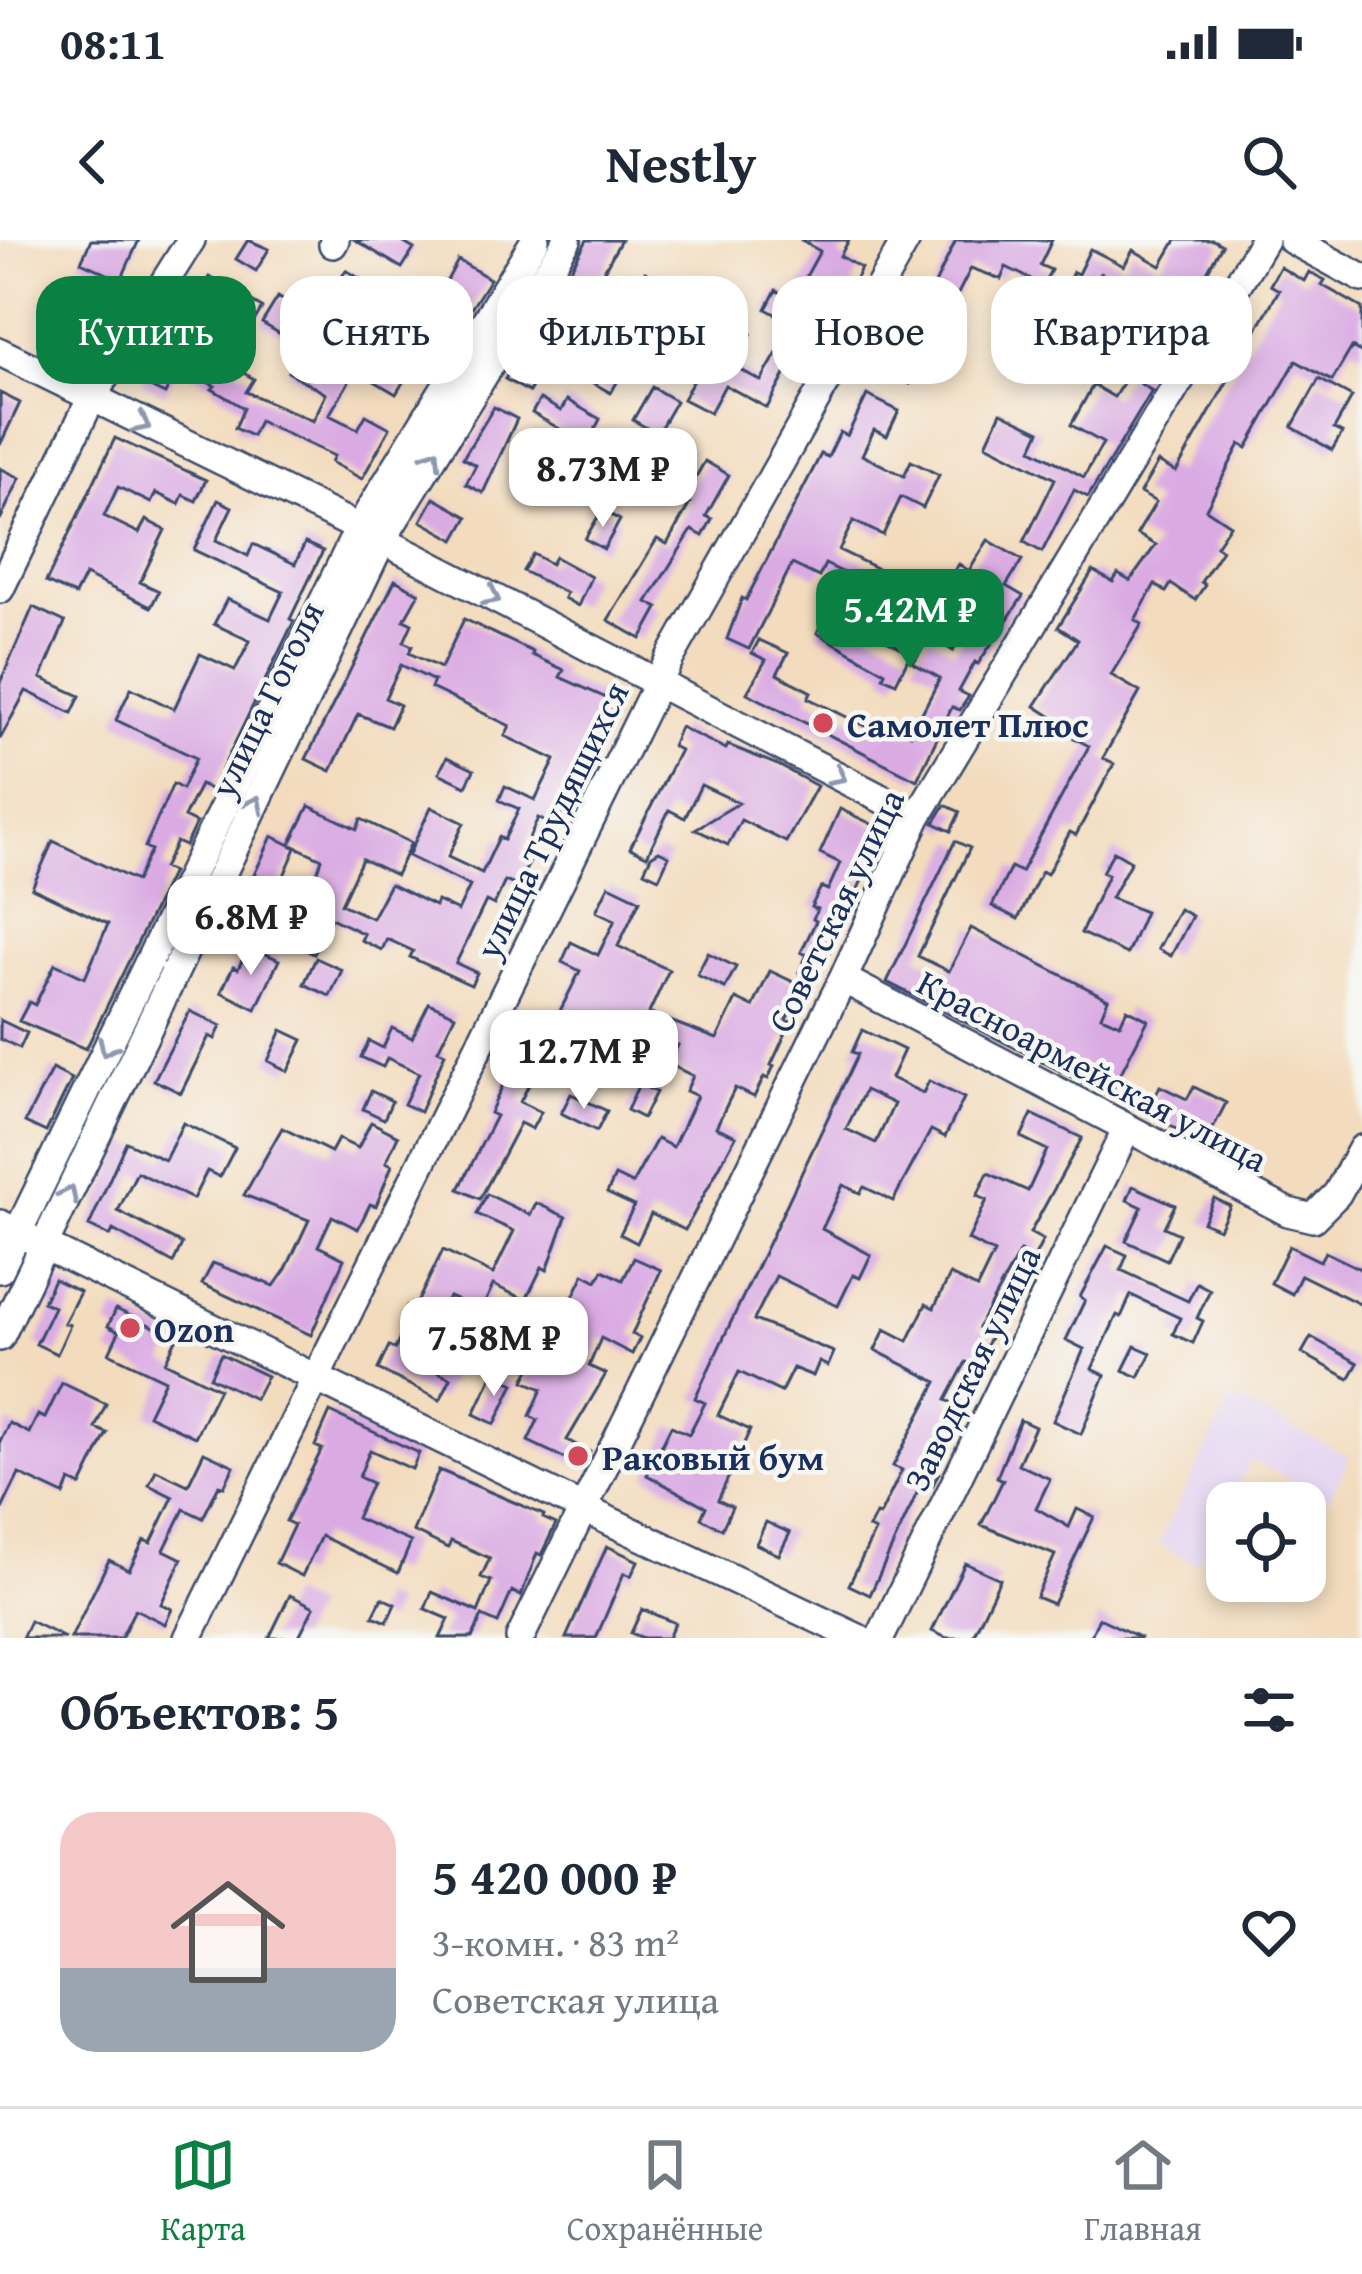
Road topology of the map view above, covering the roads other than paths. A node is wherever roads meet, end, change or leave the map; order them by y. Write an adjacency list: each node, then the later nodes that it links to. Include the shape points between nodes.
1 (191, 240): 9 (street)
2 (535, 240): 10 (street, улица Гоголя)
3 (567, 240): 10 (street, улица Гоголя, one-way to 3)
4 (906, 240): 12 (street, улица Трудящихся)
5 (1264, 240): 13 (street, Советская улица)
6 (1292, 240): 7 (street)
7 (1362, 278)
8 (0, 352): 9 (street)
9 (92, 399): 10 (street, one-way to 10); 11 (street)
10 (370, 534): 12 (street, one-way to 12); 17 (street, улица Гоголя, one-way to 17); 18 (street, улица Гоголя, one-way to 10)
11 (0, 589)
12 (658, 683): 13 (street, one-way to 13); 21 (street, улица Трудящихся)
13 (917, 817): 14 (street, Советская улица)
14 (843, 979): 15 (street, Красноармейская улица); 22 (street, Советская улица)
15 (1126, 1130): 16 (street, Красноармейская улица, via 1312,1218 1337,1194); 26 (street, Заводская улица)
16 (1362, 1149)
17 (9, 1228): 18 (street); 19 (street, улица Гоголя)
18 (45, 1245): 20 (street, улица Гоголя); 21 (street)
19 (0, 1269)
20 (0, 1337)
21 (317, 1376): 22 (street); 23 (street, улица Трудящихся)
22 (582, 1508): 24 (street, Советская улица); 25 (street)
23 (188, 1638)
24 (520, 1638)
25 (858, 1638)
26 (880, 1638)

